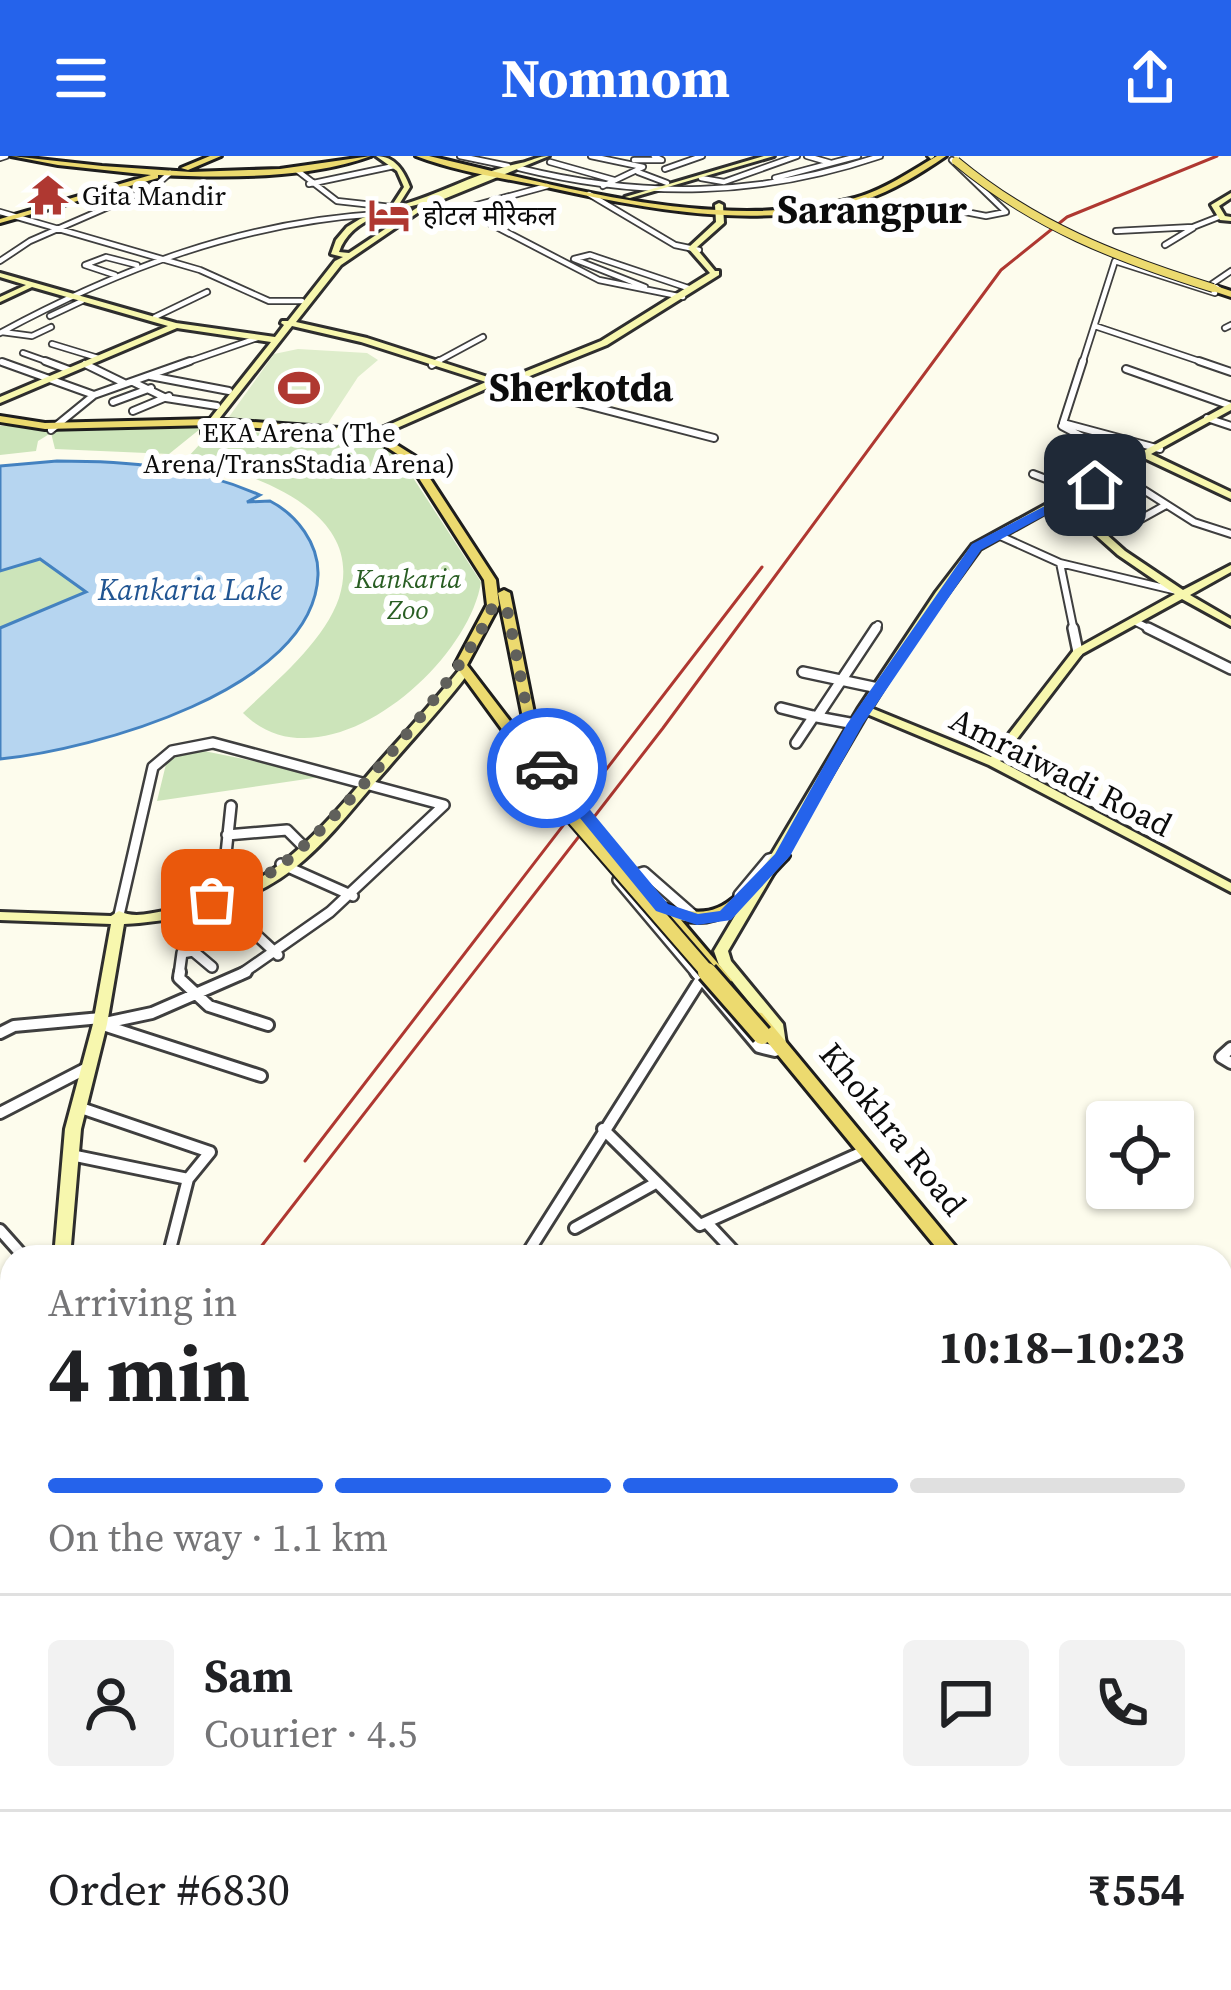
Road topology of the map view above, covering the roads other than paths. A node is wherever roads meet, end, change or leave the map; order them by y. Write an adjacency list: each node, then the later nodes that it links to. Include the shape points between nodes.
1 (15, 156): 33 (main road)
2 (25, 156): 33 (main road)
3 (217, 156): 28 (main road)
4 (367, 156): 31 (main road)
5 (379, 156): 24 (main road)
6 (419, 156): 29 (main road)
7 (438, 156): 29 (main road)
8 (460, 156): 29 (street)
9 (482, 156): 29 (street)
10 (591, 156): 22 (street)
11 (702, 156): 30 (street)
12 (771, 156): 35 (main road)
13 (797, 156): 35 (street, via 724,182)
14 (807, 156): 23 (street)
15 (858, 156): 23 (street)
16 (880, 156): 41 (street, via 762,187)
17 (945, 157): 45 (street, via 1003,199); 46 (main road); 49 (main road, via 845,198); 77 (main road, bridge, via 1047,231)
18 (549, 159): 21 (street); 25 (main road); 26 (street); 36 (street)
19 (654, 159): 20 (street); 30 (street)
20 (624, 161): 22 (street); 27 (street)
21 (567, 162)
22 (610, 162): 32 (street, via 595,168)
23 (834, 164): 38 (street, via 728,185)
24 (394, 166): 37 (street); 47 (main road, via 407,187)
25 (519, 167): 29 (main road); 40 (street)
26 (532, 168)
27 (637, 168): 36 (street); 38 (street)
28 (198, 169): 31 (main road); 33 (main road)
29 (500, 169): 39 (main road); 44 (main road); 48 (main road); 50 (main road)
30 (665, 169): 34 (street)
31 (298, 171): 37 (street)
32 (605, 171)
33 (172, 172): 55 (main road); 59 (street, via 107,211)
34 (675, 173)
35 (701, 178): 38 (main road)
36 (614, 181): 40 (street)
37 (308, 184): 47 (street, via 337,201)
38 (662, 184): 41 (main road)
39 (547, 186): 42 (main road); 52 (street)
40 (598, 188): 41 (street)
41 (639, 192): 44 (main road)
42 (589, 194): 49 (main road); 62 (street)
43 (1231, 195): 56 (main road, via 1215,206)
44 (628, 197): 49 (main road)
45 (991, 199): 51 (street); 51 (street, via 1006,212)
46 (839, 204): 49 (main road); 51 (street)
47 (394, 205): 48 (main road); 54 (main road)
48 (408, 205): 50 (main road)
49 (722, 207): 62 (main road, via 721,230)
50 (421, 208): 52 (street); 64 (main road)
51 (945, 208)
52 (461, 209): 79 (street, via 599,280)
53 (0, 212): 55 (street)
54 (378, 214): 63 (main road, via 348,233); 65 (street, via 312,220)
55 (17, 217): 57 (main road); 59 (street)
56 (1226, 217): 58 (street)
57 (0, 223)
58 (1193, 227): 60 (street); 61 (street)
59 (54, 230): 65 (street); 66 (street)
60 (1116, 230)
61 (1165, 244)
62 (696, 250): 79 (main road, via 713,272)
63 (335, 254): 64 (main road); 84 (main road)
64 (351, 255): 86 (main road)
65 (163, 259): 68 (street); 84 (street, via 269,301)
66 (0, 261)
67 (612, 263): 69 (street); 69 (street, via 574,259); 71 (street)
68 (140, 266): 72 (street); 72 (street, via 106,257 85,265)
69 (596, 268): 74 (street)
70 (1231, 271): 77 (street, via 1212,284)
71 (638, 272): 74 (street); 79 (street)
72 (115, 274): 80 (street)
73 (3, 278): 76 (main road)
74 (622, 278): 75 (street)
75 (645, 286)
76 (33, 287): 80 (main road); 82 (main road)
77 (1216, 290): 81 (main road); 89 (street, via 1115,262)
78 (207, 292): 85 (street)
79 (683, 294): 106 (main road, via 593,345)
80 (69, 296): 83 (main road); 85 (main road); 90 (street)
81 (1231, 296)
82 (0, 300)
83 (82, 301): 87 (main road); 88 (street)
84 (302, 301): 86 (main road)
85 (155, 317): 87 (main road)
86 (286, 323): 93 (main road); 99 (main road, via 328,327)
87 (177, 324): 92 (main road); 93 (main road); 96 (main road)
88 (48, 326): 90 (street); 90 (street)
89 (1095, 326): 102 (street); 123 (street)
90 (10, 327)
91 (483, 337): 99 (street)
92 (257, 338): 93 (main road); 105 (street)
93 (274, 338): 111 (main road); 124 (main road)
94 (52, 344): 96 (street)
95 (23, 353): 101 (street)
96 (98, 358): 98 (main road)
97 (2, 362): 104 (street)
98 (85, 364): 101 (main road); 105 (street)
99 (432, 365): 106 (main road)
100 (1126, 369): 119 (street)
101 (69, 370): 104 (main road)
102 (1231, 372)
103 (150, 376): 107 (street)
104 (50, 379): 112 (street); 115 (main road)
105 (128, 382): 109 (street); 110 (street)
106 (501, 382): 127 (main road); 128 (street)
107 (165, 383): 108 (street); 110 (street)
108 (191, 386): 111 (street); 114 (street)
109 (113, 387): 112 (street); 113 (street)
110 (148, 389): 113 (street); 114 (street)
111 (229, 391): 118 (main road)
112 (94, 394): 126 (street)
113 (131, 396): 116 (street); 117 (street)
114 (166, 398): 117 (street); 118 (street)
115 (0, 400)
116 (113, 402)
117 (149, 404): 120 (street)
118 (217, 406): 124 (main road)
119 (1231, 406): 121 (main road)
120 (133, 411)
121 (1207, 418): 125 (street); 130 (main road)
122 (0, 420): 126 (main road)
123 (1063, 423): 129 (street); 130 (street)
124 (207, 425): 126 (main road); 127 (main road)
125 (1231, 426)
126 (53, 428)
127 (381, 436): 144 (main road, via 424,474)
128 (714, 438)
129 (1099, 445): 130 (street); 131 (street)
130 (1154, 452): 132 (main road); 135 (main road)
131 (1080, 457)
132 (1117, 473): 134 (main road); 137 (street)
133 (1033, 474): 134 (street)
134 (1080, 492): 136 (main road)
135 (1231, 496)
136 (1063, 501): 140 (main road); 143 (main road, via 1097,537)
137 (1166, 505): 138 (street); 139 (street)
138 (1128, 526)
139 (1231, 534)
140 (998, 535): 141 (street); 153 (main road, via 976,547 946,584)
141 (1060, 563): 143 (street); 148 (street)
142 (1230, 569): 143 (main road)
143 (1182, 594): 145 (main road); 146 (main road)
144 (499, 597): 149 (main road); 171 (main road, bridge, via 539,758)
145 (1136, 622): 148 (main road); 150 (street)
146 (1231, 622)
147 (878, 625): 152 (street)
148 (1078, 652): 161 (main road)
149 (463, 668): 154 (main road); 155 (main road); 162 (main road)
150 (1231, 669)
151 (802, 672): 152 (street)
152 (840, 680): 153 (street); 158 (street)
153 (878, 688): 157 (main road)
154 (480, 693): 155 (main road); 181 (main road, bridge, via 539,778)
155 (445, 696): 162 (main road)
156 (781, 708): 158 (street)
157 (864, 709): 159 (main road); 161 (main road, Amraiwadi Road)
158 (815, 716): 159 (street); 160 (street)
159 (855, 724): 166 (main road)
160 (796, 743)
161 (993, 762): 168 (main road, Amraiwadi Road)
162 (362, 784): 165 (main road); 167 (main road); 169 (street, via 444,805); 173 (street, via 213,743 160,756)
163 (231, 806): 164 (street)
164 (227, 835): 165 (street, via 287,830); 170 (street)
165 (302, 845): 167 (main road)
166 (776, 862): 171 (main road, via 725,916 697,920); 181 (main road, via 720,957 778,1028); 181 (street, via 769,859 713,914 680,909 644,872 618,880 759,1047)
167 (285, 866): 169 (street); 170 (main road)
168 (1231, 888)
169 (353, 896): 174 (street)
170 (220, 899): 173 (main road, via 187,913); 174 (street)
171 (662, 908): 181 (main road, bridge)
172 (0, 913): 173 (main road)
173 (119, 918): 178 (main road)
174 (278, 955): 177 (street)
175 (212, 967): 177 (street, via 193,951 179,955 178,978)
176 (699, 982): 188 (street)
177 (194, 995): 178 (street); 179 (street)
178 (101, 1021): 180 (street, via 14,1026); 184 (main road); 185 (street)
179 (268, 1025)
180 (0, 1034)
181 (774, 1045): 189 (main road, Khokhra Road); 199 (main road, Khokhra Road)
182 (1231, 1048): 183 (street, via 1221,1057)
183 (1231, 1063)
184 (87, 1068): 186 (main road); 187 (street)
185 (261, 1076)
186 (78, 1107): 190 (main road); 191 (street, via 210,1152)
187 (0, 1113)
188 (603, 1129): 192 (street); 197 (street)
189 (858, 1154): 193 (street); 200 (main road, Khokhra Road)
190 (71, 1155): 191 (street); 195 (main road)
191 (188, 1179): 196 (street)
192 (655, 1184): 193 (street, via 693,1221); 194 (street)
193 (709, 1225): 198 (street)
194 (575, 1228)
195 (63, 1245)
196 (170, 1245)
197 (532, 1245)
198 (728, 1245)
199 (931, 1245)
200 (931, 1245)

